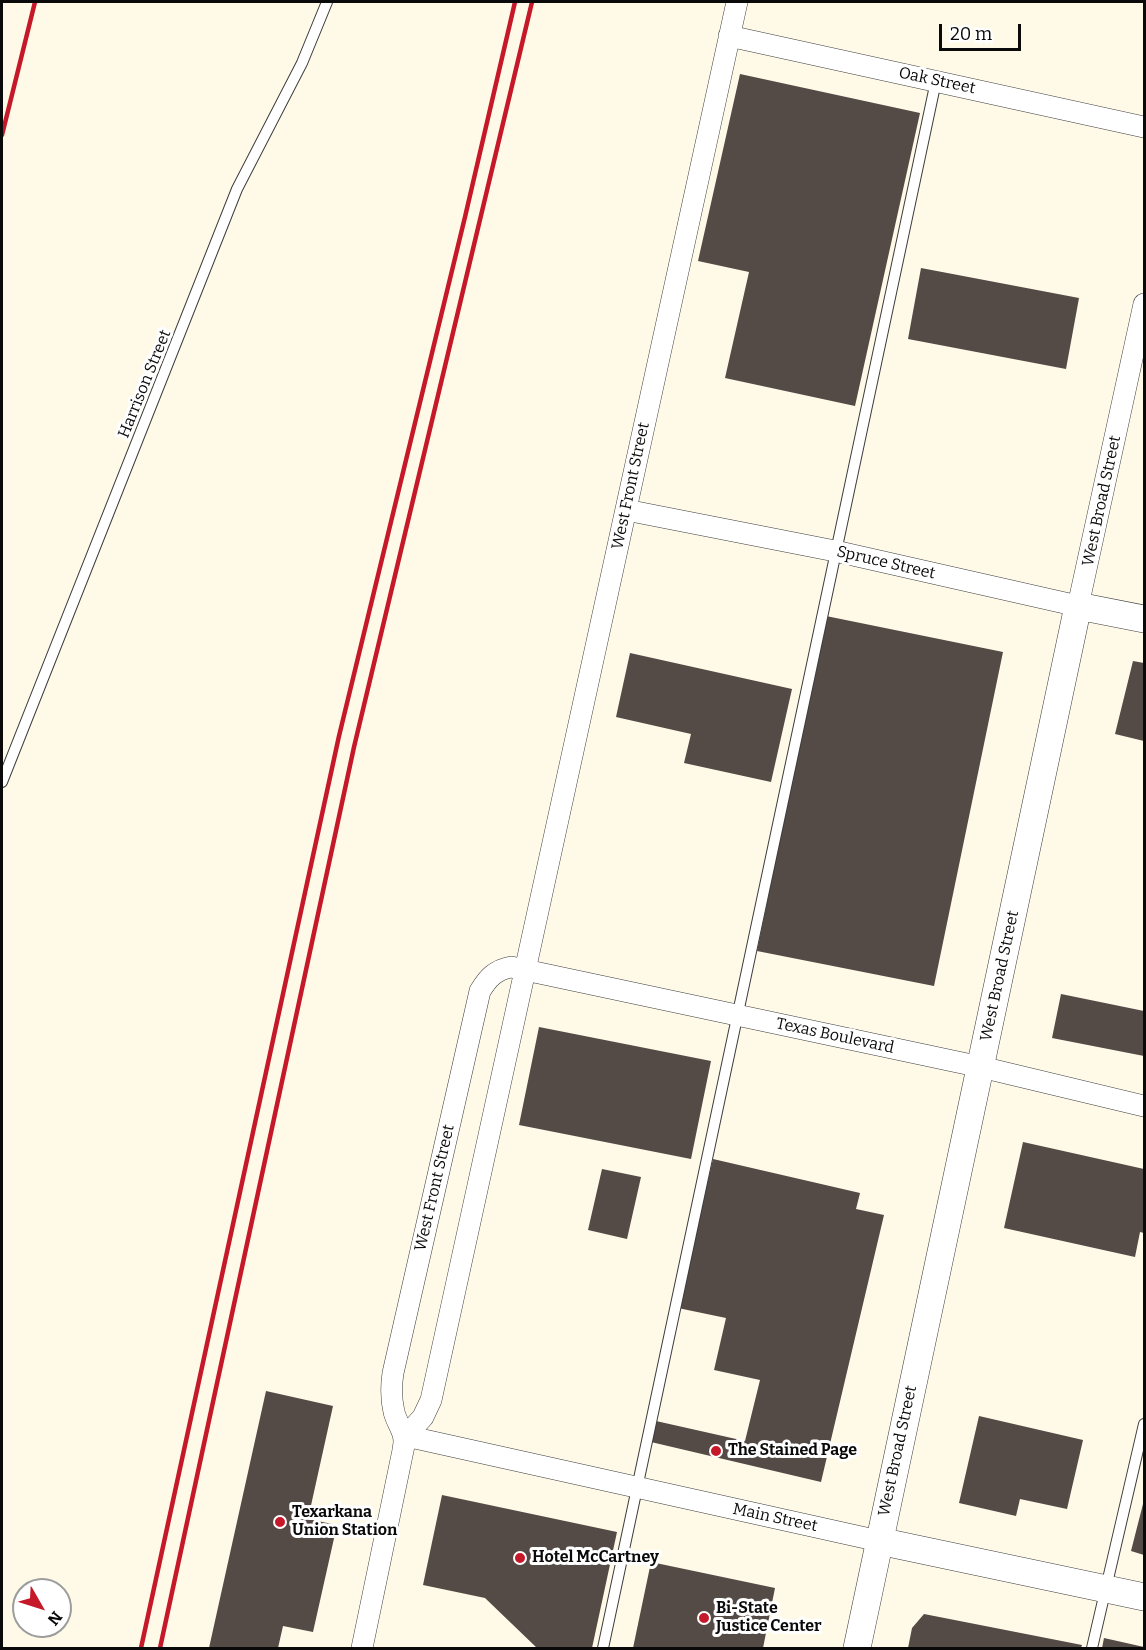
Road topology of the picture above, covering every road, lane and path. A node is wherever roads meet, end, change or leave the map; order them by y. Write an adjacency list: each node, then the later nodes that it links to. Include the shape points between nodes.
1 (327, 2): 11 (lane, Harrison Street, via 302,63 237,189)
2 (737, 2): 3 (street, West Front Street)
3 (729, 36): 4 (street, Oak Street); 7 (street, West Front Street)
4 (936, 81): 5 (street, Oak Street); 8 (lane)
5 (1144, 127)
6 (1144, 304): 9 (street, West Broad Street)
7 (626, 510): 8 (street, Spruce Street); 12 (street, West Front Street)
8 (835, 551): 9 (street, Spruce Street); 13 (lane)
9 (1078, 606): 10 (street, Spruce Street); 14 (street, West Broad Street)
10 (1144, 619)
11 (2, 782)
12 (524, 970): 13 (street, Texas Boulevard); 17 (street, West Front Street, via 431,1400 423,1417); 17 (street, West Front Street, via 501,969 480,991 393,1373 394,1410)
13 (736, 1015): 14 (street, Texas Boulevard); 18 (lane)
14 (981, 1067): 15 (street, Texas Boulevard); 19 (street, West Broad Street)
15 (1144, 1106)
16 (1144, 1424): 20 (lane)
17 (406, 1436): 18 (street, Main Street); 22 (street, West Front Street)
18 (637, 1487): 19 (street, Main Street); 23 (lane)
19 (879, 1540): 20 (street, Main Street); 24 (street, West Broad Street)
20 (1105, 1589): 21 (street, Main Street); 25 (lane)
21 (1144, 1597)
22 (362, 1648)
23 (603, 1648)
24 (857, 1648)
25 (1092, 1648)

